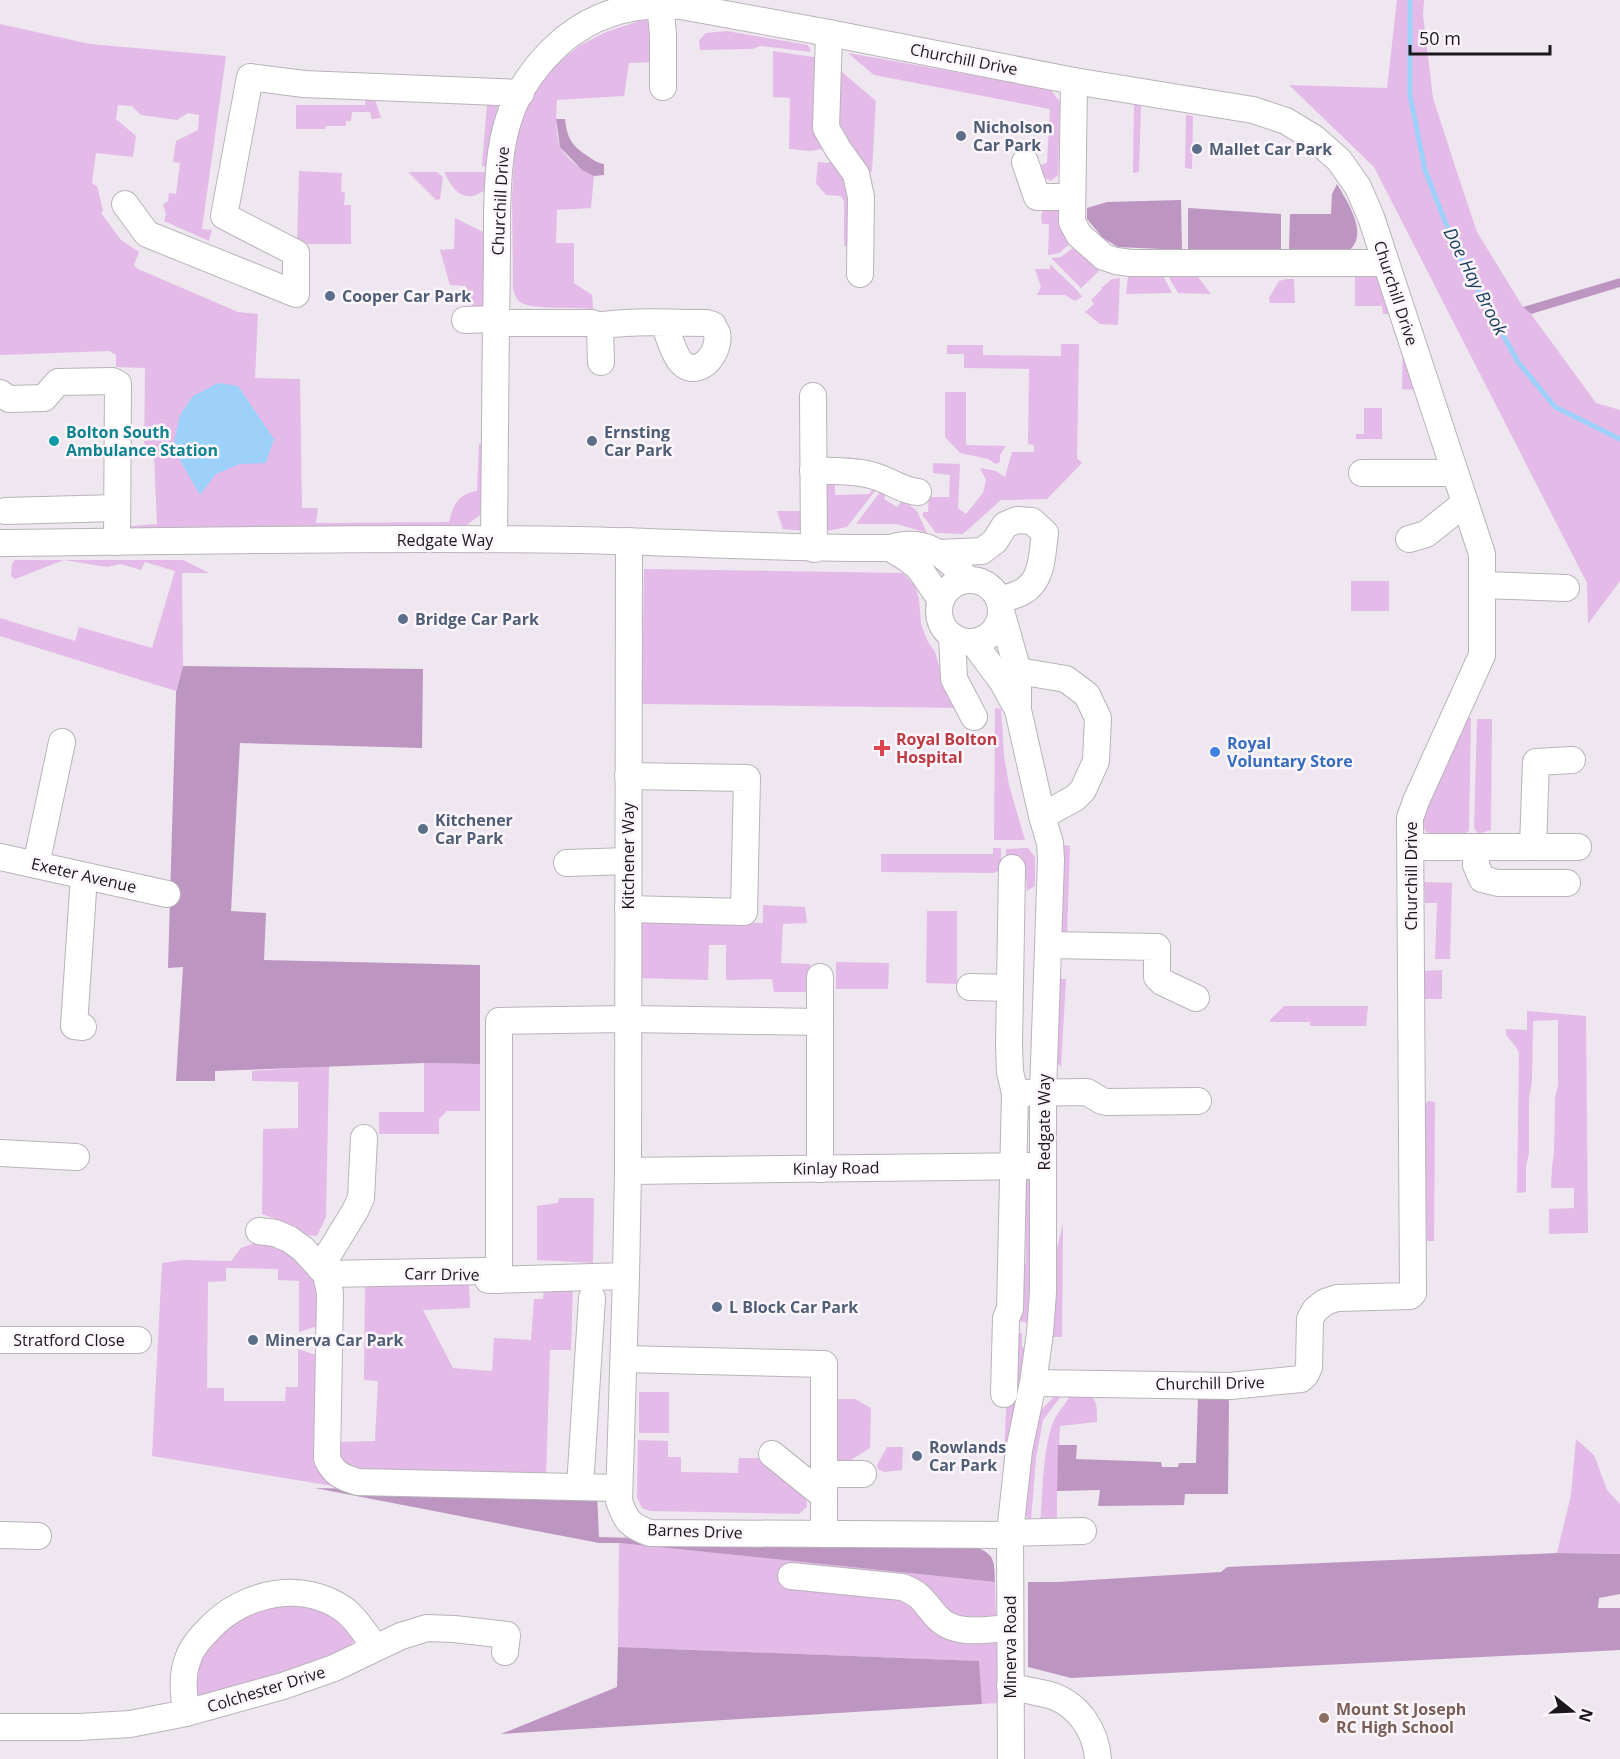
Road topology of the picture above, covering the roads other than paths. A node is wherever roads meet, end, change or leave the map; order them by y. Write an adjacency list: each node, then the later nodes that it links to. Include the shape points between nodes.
1 (660, 4): 2 (street, Churchill Drive); 4 (street); 5 (street, Churchill Drive, via 629,7 600,16 574,31 536,67)
2 (829, 33): 3 (street, Churchill Drive); 10 (street, via 826,128 856,174 861,197)
3 (1074, 81): 7 (street); 9 (street, Churchill Drive, via 1253,110 1286,121 1339,160 1371,217)
4 (663, 87)
5 (521, 93): 8 (street, via 304,84 250,77 224,216 296,253 296,294 147,234); 12 (street, Churchill Drive, via 507,125 498,178)
6 (1025, 162): 7 (street, via 1037,197)
7 (1071, 197): 9 (street, via 1072,222 1079,235 1104,257 1116,261)
8 (125, 204)
9 (1385, 263): 20 (street, Churchill Drive)
10 (860, 274)
11 (465, 320): 12 (street)
12 (496, 321): 14 (street, via 586,322); 25 (street, Churchill Drive)
13 (664, 323): 14 (street)
14 (596, 326): 15 (street, via 601,336)
15 (601, 362)
16 (0, 393): 23 (street, via 9,399 44,398 58,382 118,384)
17 (813, 396): 18 (street)
18 (813, 470): 21 (street, via 871,475); 32 (street)
19 (1362, 473): 20 (street)
20 (1455, 473): 22 (street, Churchill Drive)
21 (918, 492)
22 (1465, 502): 26 (street, via 1426,534); 35 (street, Churchill Drive, via 1482,554)
23 (117, 508): 24 (street); 29 (street)
24 (4, 511)
25 (494, 539): 27 (street, Redgate Way); 29 (street, Redgate Way)
26 (1409, 540)
27 (629, 541): 32 (street, Redgate Way); 45 (street, Kitchener Way)
28 (995, 541): 33 (street, via 982,551); 34 (street); 38 (street, via 1005,525 1017,520 1032,521 1045,533 1039,574 1023,592)
29 (117, 542): 30 (street, Redgate Way)
30 (0, 543)
31 (890, 548): 32 (street, Redgate Way); 33 (street, Redgate Way, via 918,546); 37 (street, Redgate Way, via 919,568)
32 (814, 549)
33 (940, 553): 34 (street, Redgate Way)
34 (973, 581): 37 (street, via 952,586); 38 (street, Redgate Way, via 987,585)
35 (1482, 585): 36 (street); 47 (street, Churchill Drive, via 1482,656 1416,801 1410,818)
36 (1566, 588)
37 (941, 600): 39 (street, Redgate Way, via 939,610 945,629)
38 (1000, 606): 39 (street, via 1000,620 990,635 982,640); 40 (street, Redgate Way)
39 (963, 639): 41 (street, Redgate Way, via 1002,681); 42 (street, via 954,679)
40 (1018, 670): 41 (street, Redgate Way); 46 (street, via 1066,679 1087,695 1098,718 1095,761 1083,790)
41 (1018, 710): 46 (street, Redgate Way)
42 (974, 717)
43 (63, 742): 54 (street)
44 (1572, 760): 49 (street, via 1536,762)
45 (628, 776): 52 (street, Kitchener Way); 59 (street, via 747,778 744,912)
46 (1042, 816): 60 (street, Redgate Way, via 1052,860)
47 (1411, 847): 48 (street); 86 (street, Churchill Drive, via 1413,1293 1325,1302 1311,1318 1309,1367 1301,1379 1230,1386)
48 (1476, 847): 49 (street); 57 (street, via 1476,865 1482,879 1498,883)
49 (1533, 847): 50 (street)
50 (1578, 847)
51 (0, 857): 54 (street, Exeter Avenue)
52 (628, 861): 53 (street); 59 (street, Kitchener Way)
53 (567, 862)
54 (36, 865): 56 (street, Exeter Avenue)
55 (1012, 868): 63 (street)
56 (84, 876): 58 (street, Exeter Avenue); 67 (street, via 74,1026)
57 (1567, 883)
58 (167, 894)
59 (628, 909): 65 (street, Kitchener Way)
60 (1049, 945): 64 (street, via 1157,947 1157,977); 68 (street, Redgate Way)
61 (820, 977): 66 (street)
62 (970, 987): 63 (street)
63 (1010, 988): 69 (street, via 1010,1072)
64 (1196, 998)
65 (628, 1019): 66 (street); 77 (street, Kitchener Way); 81 (street, via 499,1021)
66 (819, 1022): 76 (street)
67 (84, 1027)
68 (1043, 1092): 69 (street); 70 (street, via 1087,1092 1107,1102); 75 (street, Redgate Way)
69 (1015, 1093): 74 (street)
70 (1198, 1101)
71 (364, 1138): 79 (street, via 361,1198)
72 (0, 1153): 73 (street)
73 (76, 1157)
74 (1014, 1166): 75 (street, Kinlay Road); 76 (street, Kinlay Road); 87 (street)
75 (1044, 1166): 86 (street, Redgate Way, via 1040,1333)
76 (820, 1169): 77 (street, Kinlay Road)
77 (628, 1171): 80 (street, Barnes Drive)
78 (259, 1231): 79 (street, via 290,1239)
79 (323, 1271): 81 (street, Carr Drive, via 486,1271 488,1280); 91 (street, via 330,1293 327,1459 333,1470 358,1482)
80 (626, 1276): 81 (street, Carr Drive); 85 (street, Barnes Drive)
81 (499, 1280)
82 (592, 1298): 91 (street)
83 (0, 1340): 84 (street, Stratford Close)
84 (138, 1340)
85 (624, 1359): 90 (street, via 824,1364); 92 (street, Barnes Drive)
86 (1033, 1383): 96 (street, Redgate Way, via 1019,1450)
87 (1004, 1394)
88 (772, 1454): 90 (street)
89 (863, 1474): 90 (street)
90 (824, 1485): 95 (street)
91 (580, 1487): 92 (street)
92 (619, 1488): 95 (street, Barnes Drive, via 624,1517 635,1528 650,1533)
93 (1083, 1531): 96 (street, Barnes Drive)
94 (0, 1534): 97 (street)
95 (824, 1534): 96 (street, Barnes Drive)
96 (1010, 1534): 99 (street, Minerva Road)
97 (38, 1536)
98 (791, 1576): 99 (street, via 902,1587 923,1598 937,1617 956,1628)
99 (1010, 1628): 102 (street, Minerva Road)
100 (375, 1647): 101 (street, Colchester Drive, via 427,1628 454,1629 507,1635); 103 (street, Colchester Drive, via 334,1668 283,1686); 103 (street, via 346,1611 328,1600 302,1592 277,1592 252,1599 212,1625 188,1658 183,1687)
101 (505, 1652)
102 (1010, 1686): 105 (street, Minerva Road); 106 (street, via 1054,1697 1074,1709 1088,1725)
103 (186, 1713): 104 (street, Colchester Drive, via 130,1724)
104 (0, 1727)
105 (1011, 1759)
106 (1098, 1759)

